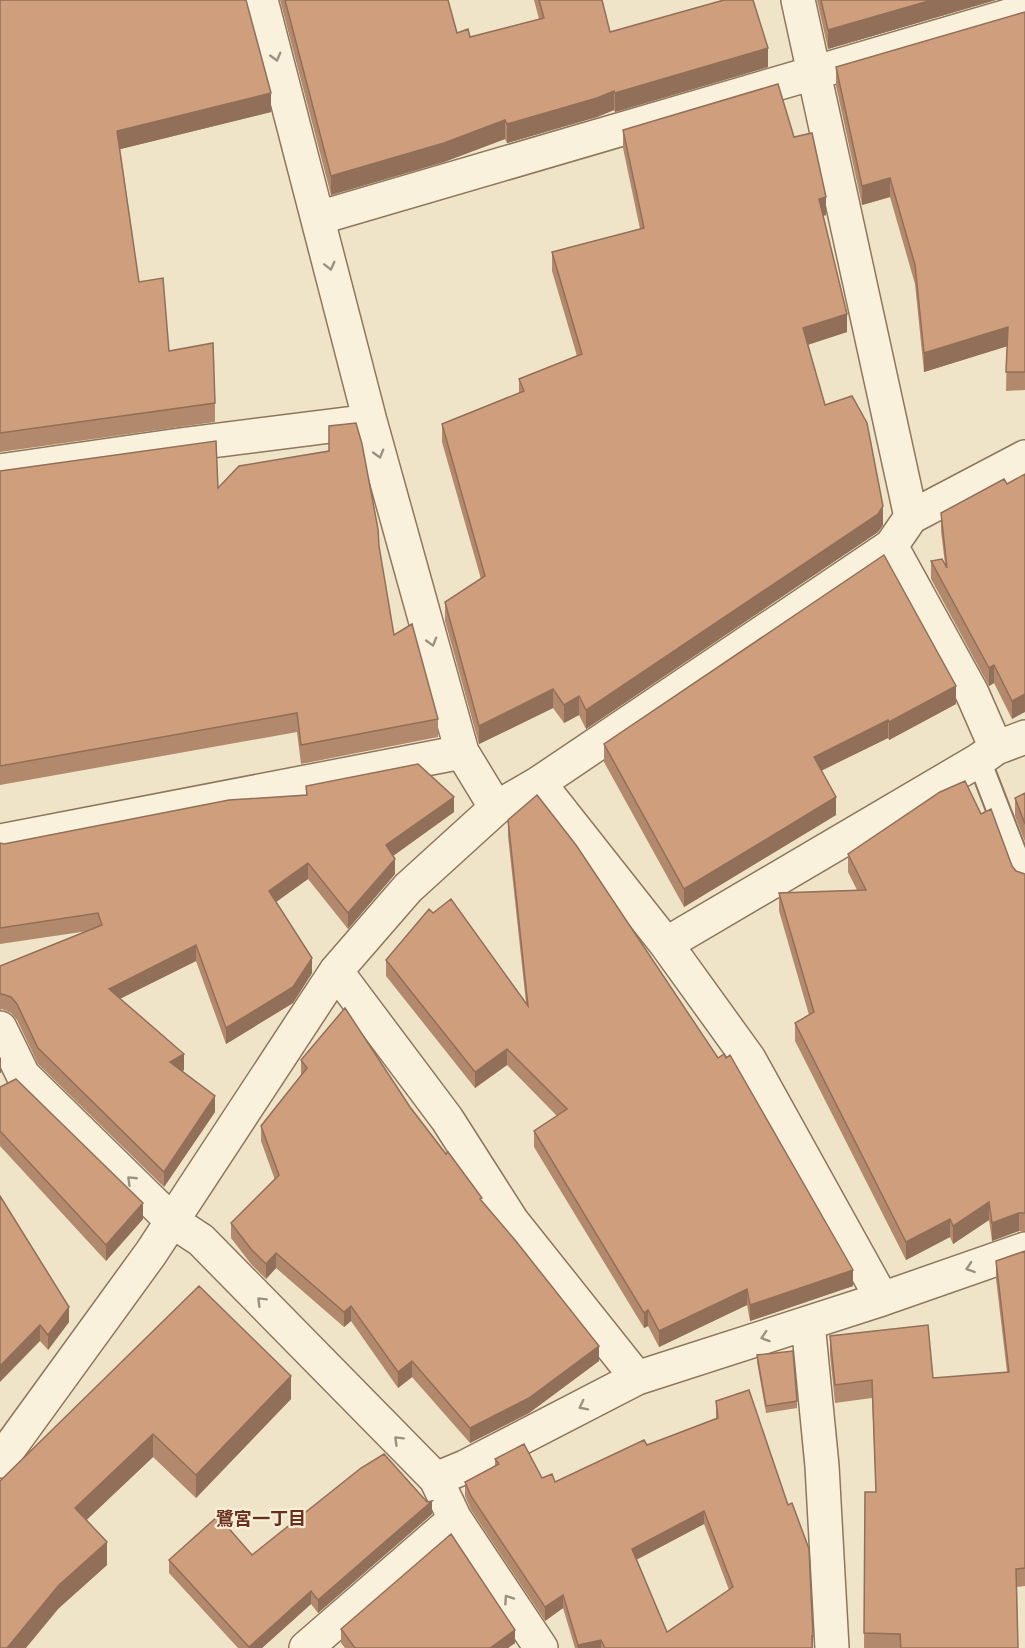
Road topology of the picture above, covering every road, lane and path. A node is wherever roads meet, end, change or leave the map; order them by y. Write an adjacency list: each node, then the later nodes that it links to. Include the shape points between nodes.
1 (261, 0): 5 (street, one-way to 5)
2 (798, 0): 4 (street)
3 (1025, 11): 4 (street)
4 (814, 72): 5 (street); 9 (street)
5 (318, 218): 6 (street, one-way to 6)
6 (370, 421): 8 (street); 12 (street, one-way to 12)
7 (1025, 457): 9 (street)
8 (0, 471)
9 (911, 517): 10 (street)
10 (891, 546): 11 (street); 13 (street)
11 (1000, 748): 16 (lane); 17 (street)
12 (462, 752): 14 (street); 15 (street)
13 (538, 783): 14 (street); 17 (street)
14 (496, 808): 18 (street, via 408,888)
15 (0, 841)
16 (1025, 879)
17 (666, 944): 22 (street, via 749,1059)
18 (336, 971): 20 (street); 24 (street, via 447,1119 512,1221)
19 (0, 1028): 20 (street, one-way to 19, via 15,1080)
20 (172, 1221): 25 (street); 26 (street, one-way to 20, via 201,1240)
21 (1025, 1249): 22 (street, one-way to 22)
22 (882, 1299): 23 (street)
23 (808, 1323): 24 (street, one-way to 24); 30 (street, via 822,1466)
24 (637, 1378): 26 (street, one-way to 26)
25 (0, 1461)
26 (436, 1479): 27 (street)
27 (455, 1519): 28 (street); 29 (street, one-way to 27)
28 (306, 1648)
29 (541, 1648)
30 (832, 1648)

